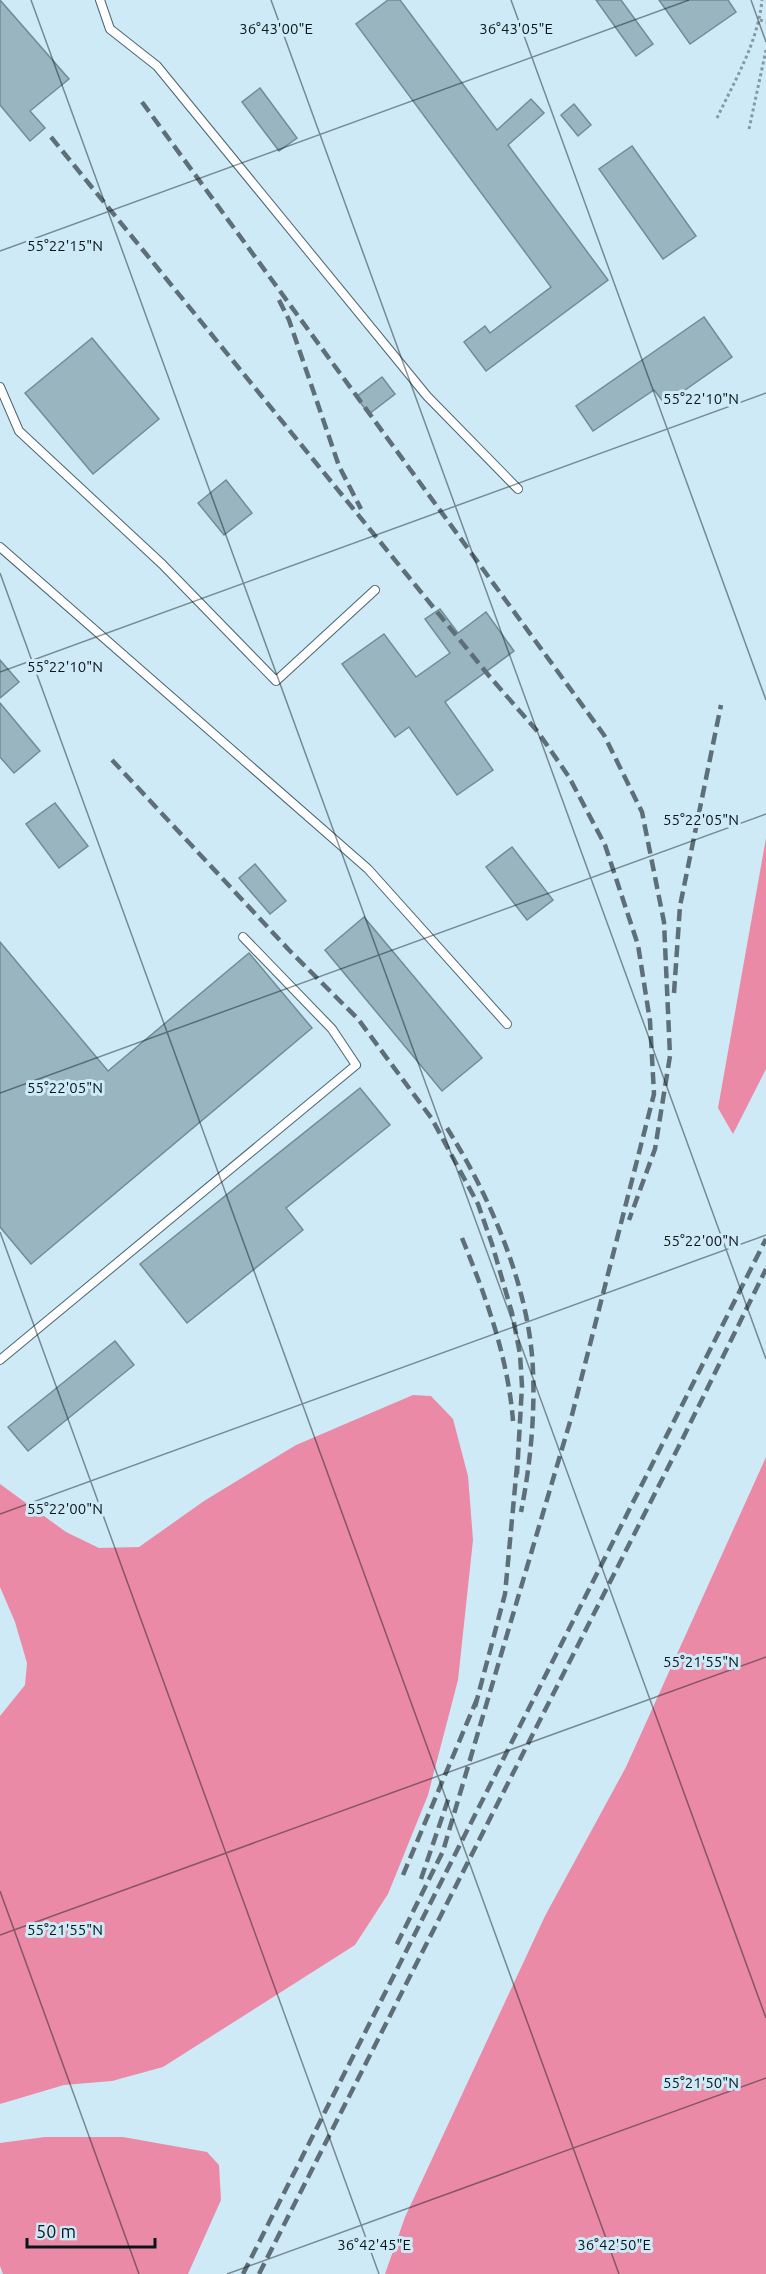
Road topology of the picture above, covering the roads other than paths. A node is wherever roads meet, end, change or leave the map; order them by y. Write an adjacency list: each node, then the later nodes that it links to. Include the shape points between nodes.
1 (100, 0): 3 (lane, via 110,29 157,66 426,396)
2 (0, 387): 5 (lane, via 18,431 162,564 276,681)
3 (518, 489)
4 (0, 547): 7 (lane, via 368,869)
5 (375, 590)
6 (243, 937): 8 (lane, via 332,1029 356,1065)
7 (507, 1024)
8 (0, 1360)

